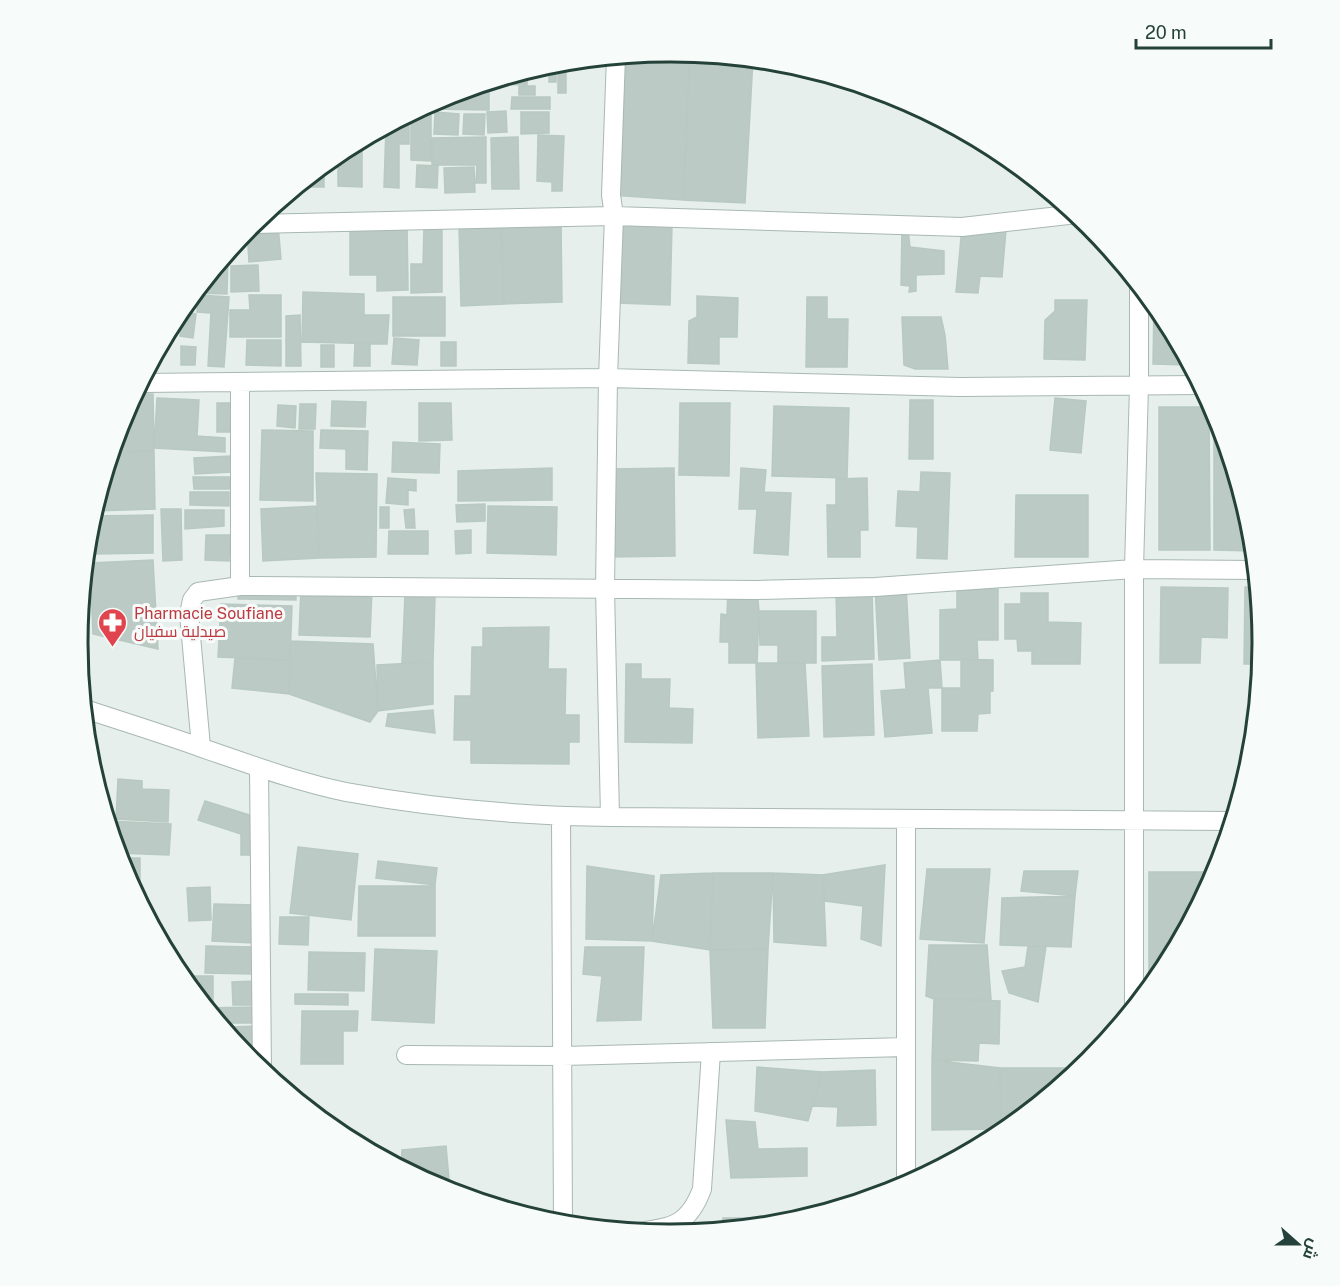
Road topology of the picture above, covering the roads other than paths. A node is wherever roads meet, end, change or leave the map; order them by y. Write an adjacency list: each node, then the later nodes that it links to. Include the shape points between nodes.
1 (616, 64): 2 (street, via 611,195)
2 (614, 216): 3 (street, via 962,227); 4 (street); 6 (street)
3 (1063, 216)
4 (268, 224)
5 (1139, 300): 9 (street)
6 (608, 378): 7 (street); 9 (street, via 960,387); 14 (street)
7 (240, 382): 8 (street); 13 (street)
8 (150, 383)
9 (1139, 385): 10 (street); 11 (street)
10 (1191, 385)
11 (1134, 569): 12 (street); 14 (street, via 875,587); 21 (street)
12 (1247, 570)
13 (240, 585): 14 (street); 16 (street, via 198,592 192,600 189,614)
14 (605, 588): 19 (street)
15 (92, 711): 16 (street)
16 (201, 747): 17 (street)
17 (259, 769): 18 (street, via 345,791 448,808); 28 (street)
18 (561, 816): 19 (street); 27 (street)
19 (610, 818): 20 (street)
20 (906, 819): 21 (street); 24 (street)
21 (1134, 820): 22 (street); 23 (street)
22 (1224, 821)
23 (1134, 993)
24 (906, 1047): 25 (street); 29 (street)
25 (711, 1052): 27 (street); 31 (street, via 702,1190 696,1207)
26 (406, 1055): 27 (street)
27 (563, 1056): 30 (street)
28 (262, 1057)
29 (906, 1174)
30 (563, 1214)
31 (673, 1224)

